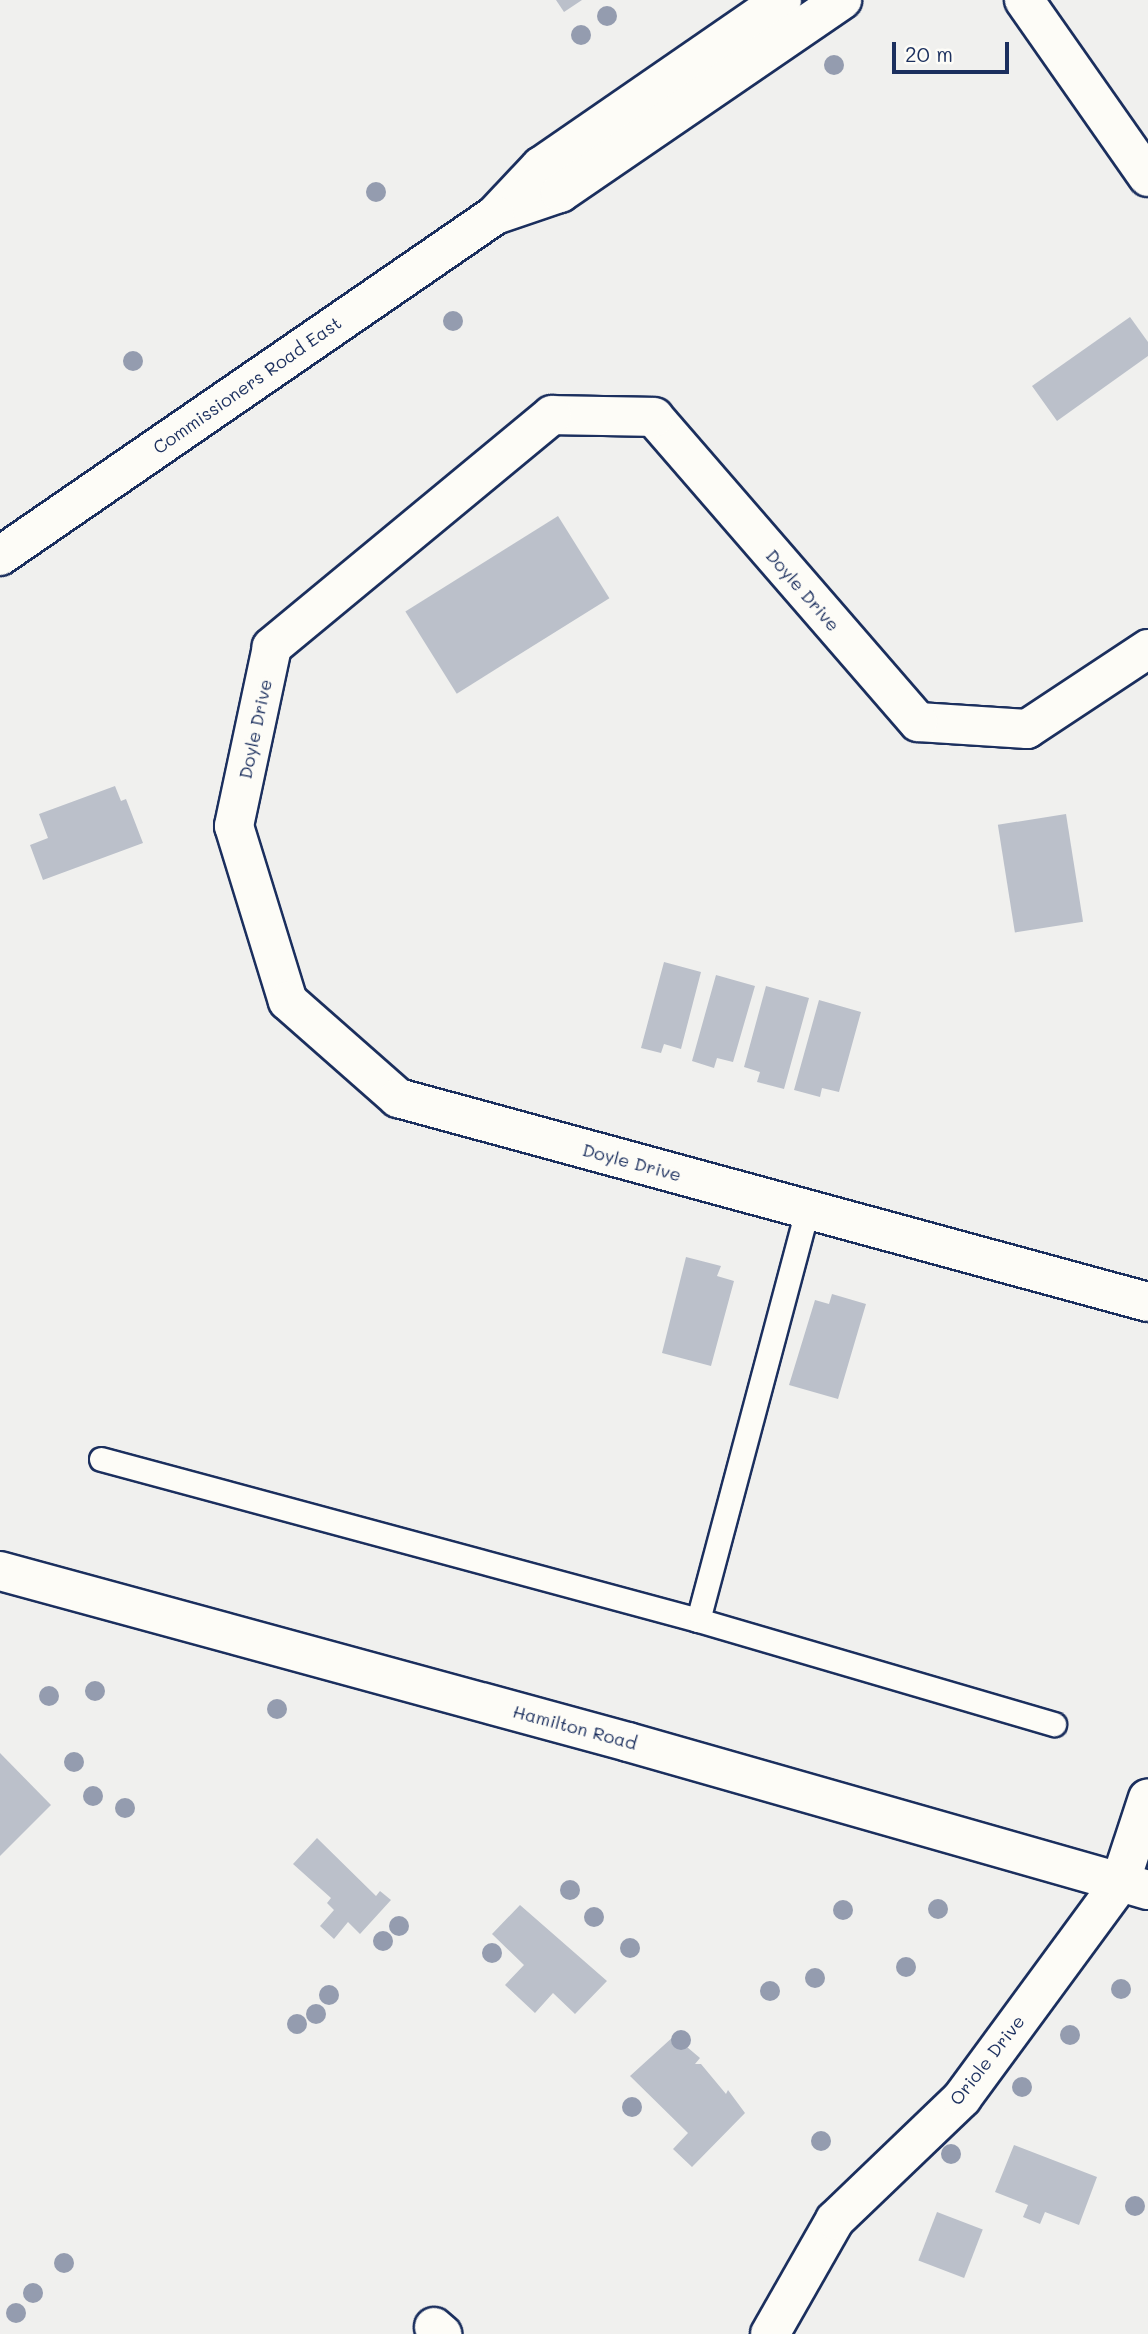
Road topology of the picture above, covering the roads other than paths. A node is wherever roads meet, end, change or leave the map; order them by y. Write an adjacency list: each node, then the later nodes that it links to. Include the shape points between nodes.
1 (782, 0): 5 (street, Commissioners Road East, via 541,166)
2 (842, 0): 5 (street, Commissioners Road East, via 560,193)
3 (1024, 0): 4 (street)
4 (1148, 177)
5 (495, 215): 6 (street, Commissioners Road East)
6 (0, 556)
7 (1148, 649): 8 (street, Doyle Drive, via 1027,729 918,722 653,417 552,415 272,647 234,826 288,1001 398,1098)
8 (807, 1209): 9 (street, Doyle Drive); 12 (lane)
9 (1148, 1302)
10 (101, 1459): 12 (lane)
11 (0, 1571): 15 (street, Hamilton Road)
12 (698, 1620): 13 (lane)
13 (1054, 1724)
14 (1148, 1798): 15 (street, Oriole Drive)
15 (1134, 1886): 16 (street, Oriole Drive, via 962,2098 835,2220)
16 (770, 2334)

